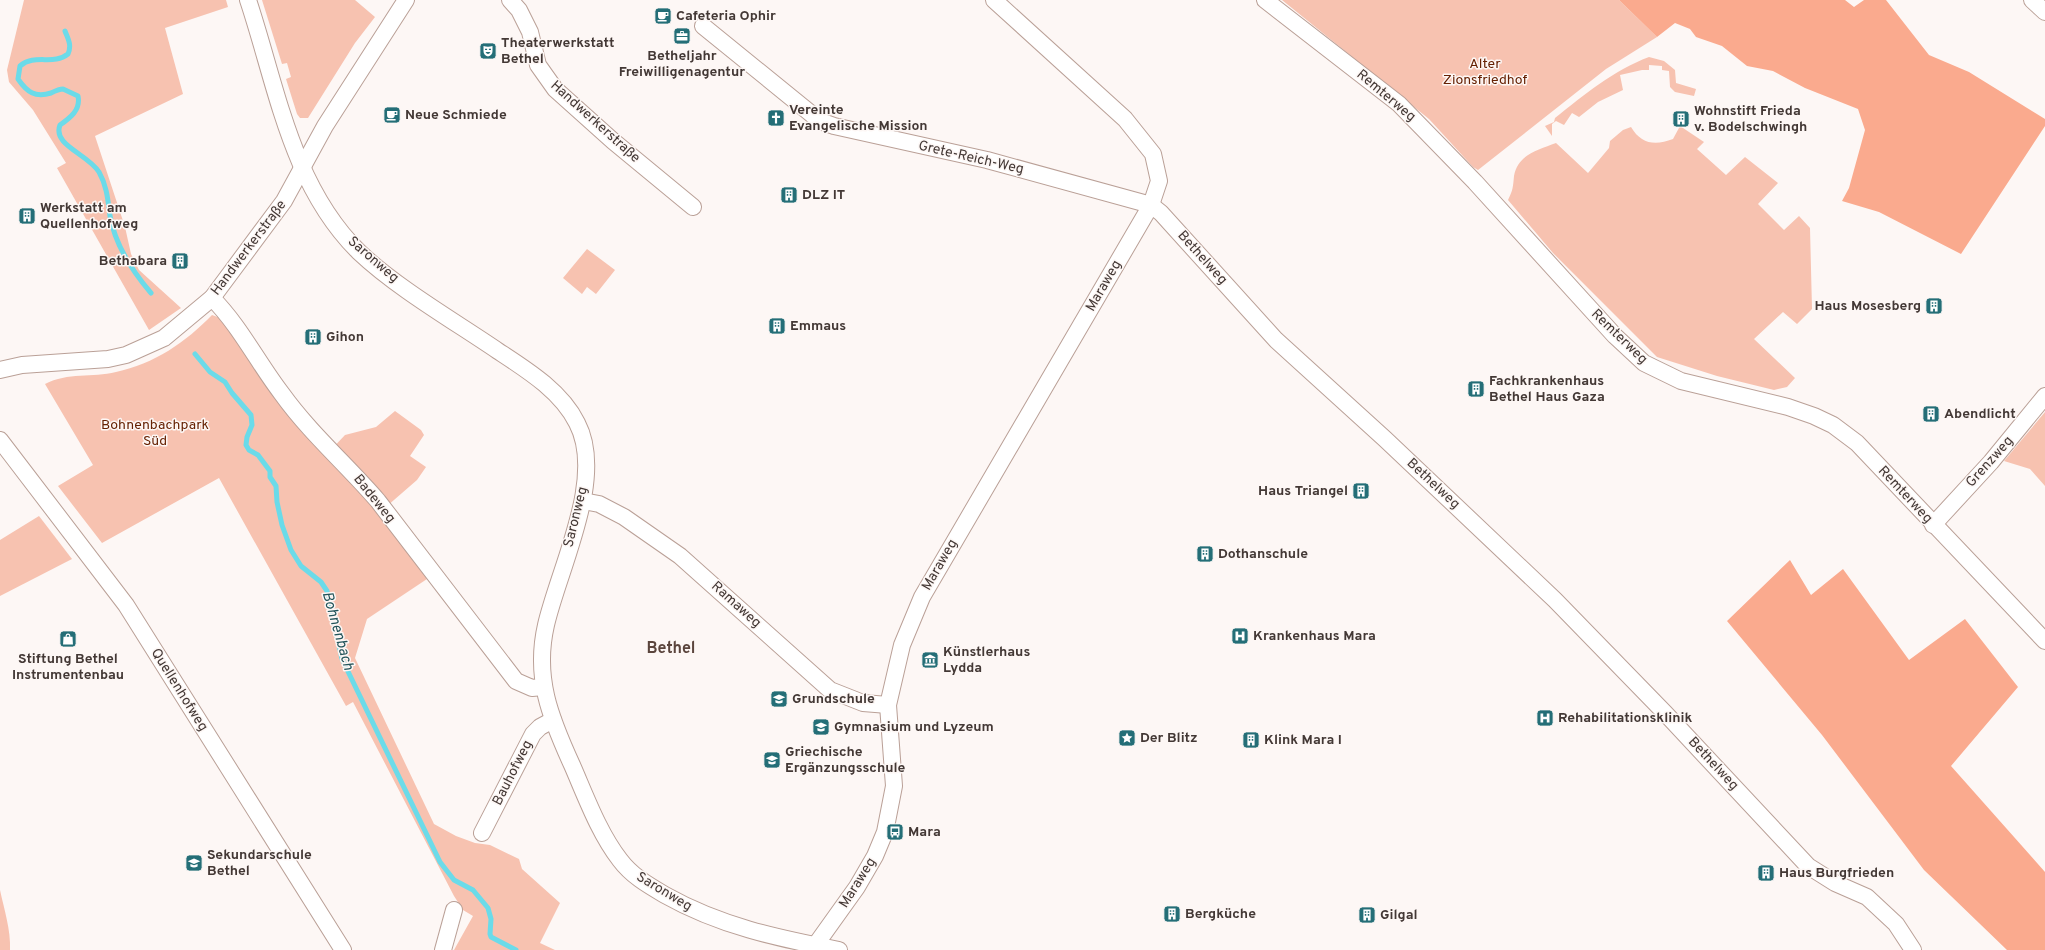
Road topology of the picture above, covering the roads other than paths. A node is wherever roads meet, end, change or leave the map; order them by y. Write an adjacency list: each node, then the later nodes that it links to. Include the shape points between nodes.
1 (248, 0): 9 (street, Saronweg, via 292,145)
2 (406, 0): 9 (street, Handwerkerstraße, via 314,144)
3 (510, 0): 11 (street, Handwerkerstraße, via 519,10 530,32 538,65 555,89)
4 (994, 0): 10 (street, via 1125,119 1153,154 1159,181)
5 (1265, 0): 17 (street, Remterweg, via 1399,104 1475,182 1615,336 1644,363 1681,381 1788,408 1833,425 1857,443)
6 (2032, 0): 7 (street)
7 (2045, 12)
8 (703, 26): 10 (street, Grete-Reich-Weg, via 820,121 987,160)
9 (302, 168): 12 (street, Handwerkerstraße, via 295,184 274,216); 16 (street, Saronweg, via 330,216 360,253 402,286 537,378 571,412 579,425 584,442 586,473)
10 (1151, 205): 20 (street, Maraweg, via 922,597 902,645); 28 (street, Bethelweg, via 1276,340 1391,444 1555,600 1808,866 1835,883 1867,897 1896,924)
11 (693, 207)
12 (212, 298): 13 (street, Handwerkerstraße, via 164,338 126,355 108,359 22,365); 19 (street, Badeweg, via 225,311 283,396 378,501 516,681 532,688)
13 (0, 370)
14 (2045, 396): 17 (street, Grenzweg, via 1991,462)
15 (0, 440): 25 (street, Quellenhofweg, via 126,605)
16 (583, 500): 19 (street, Saronweg, via 546,626 542,665); 20 (street, Ramaweg, via 599,504 624,517 680,556 830,690 863,703)
17 (1933, 525): 18 (street, Remterweg)
18 (2045, 641)
19 (543, 687): 21 (street, Saronweg)
20 (888, 705): 24 (street, Maraweg, via 894,786 885,832 867,870)
21 (553, 720): 22 (street, Bauhofweg, via 533,734); 24 (street, Saronweg, via 603,831 628,870 644,883 692,910 763,935)
22 (482, 833)
23 (454, 910): 26 (street)
24 (814, 948): 27 (street, Saronweg)
25 (343, 950)
26 (443, 950)
27 (839, 950)
28 (1913, 950)

